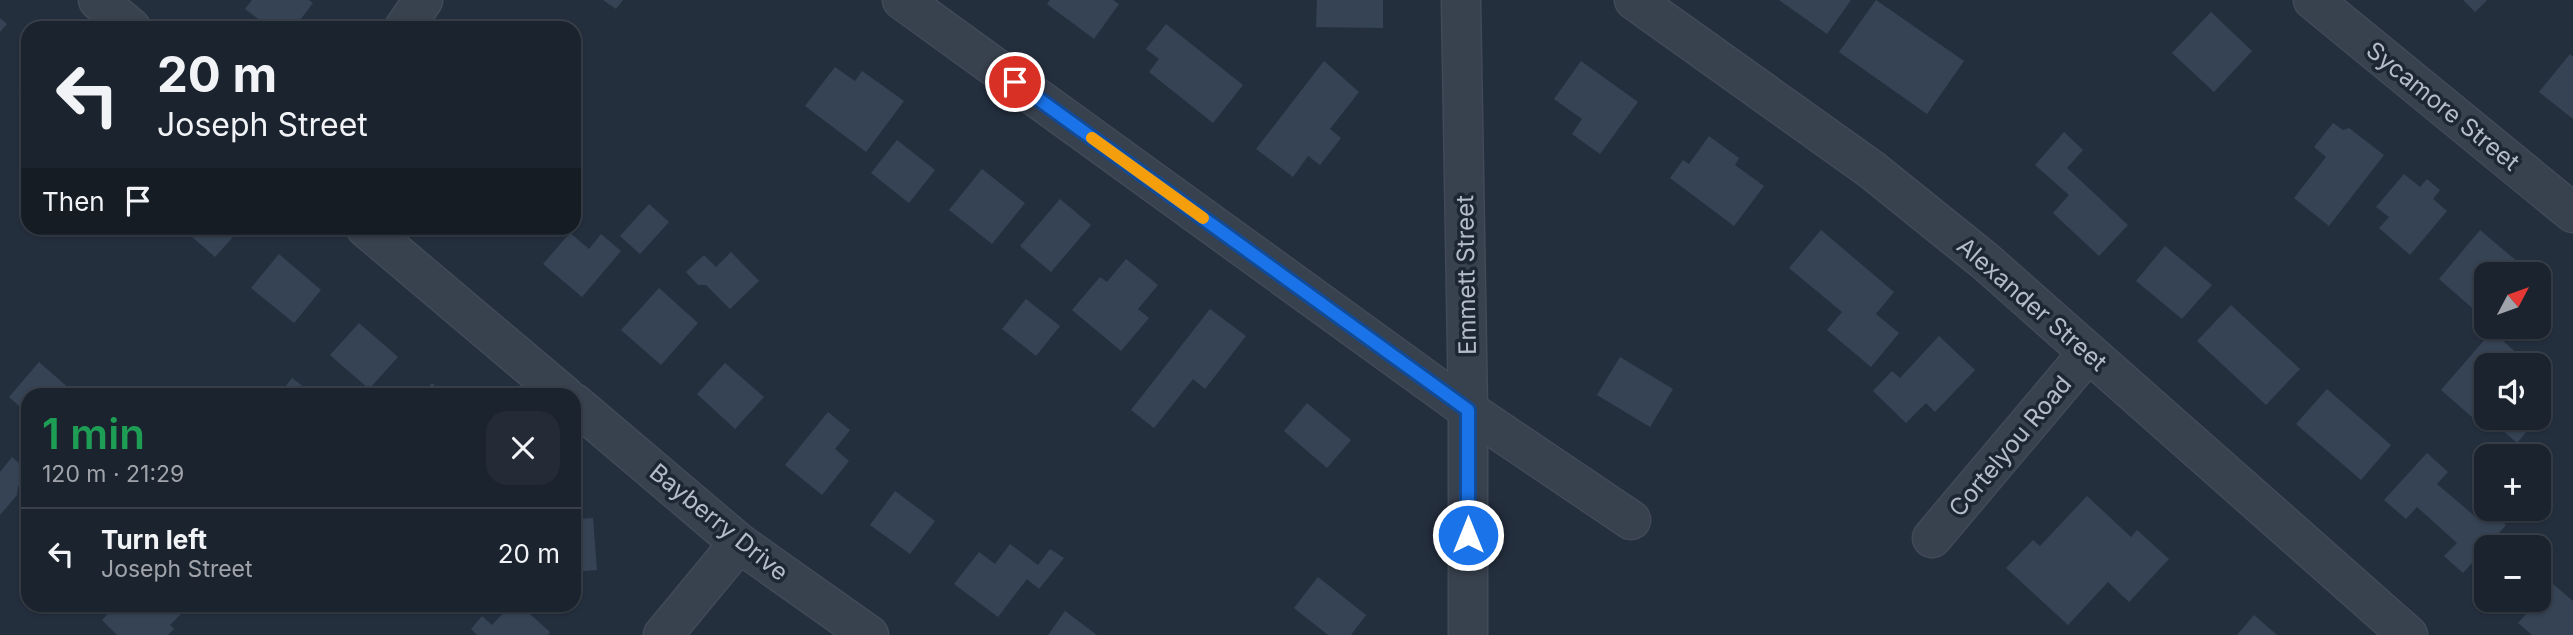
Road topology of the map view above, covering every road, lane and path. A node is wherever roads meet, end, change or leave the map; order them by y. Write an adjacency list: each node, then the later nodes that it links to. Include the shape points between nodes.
1 (98, 0): 7 (street)
2 (423, 0): 8 (street)
3 (902, 0): 14 (street)
4 (1461, 0): 14 (street, Emmett Street)
5 (1634, 0): 11 (street, Alexander Street, via 1872,170 1985,261)
6 (2313, 0): 9 (street, Sycamore Street)
7 (123, 21)
8 (409, 21)
9 (2573, 213)
10 (374, 235): 12 (street)
11 (2088, 353): 16 (street, Cortelyou Road); 21 (street, Alexander Street)
12 (556, 388)
13 (581, 409): 17 (street, Bayberry Drive)
14 (1468, 410): 15 (street); 20 (street, Emmett Street)
15 (1631, 520)
16 (1932, 538)
17 (739, 543): 18 (street); 19 (street, Bayberry Drive)
18 (663, 635)
19 (869, 635)
20 (1468, 635)
21 (2408, 635)

